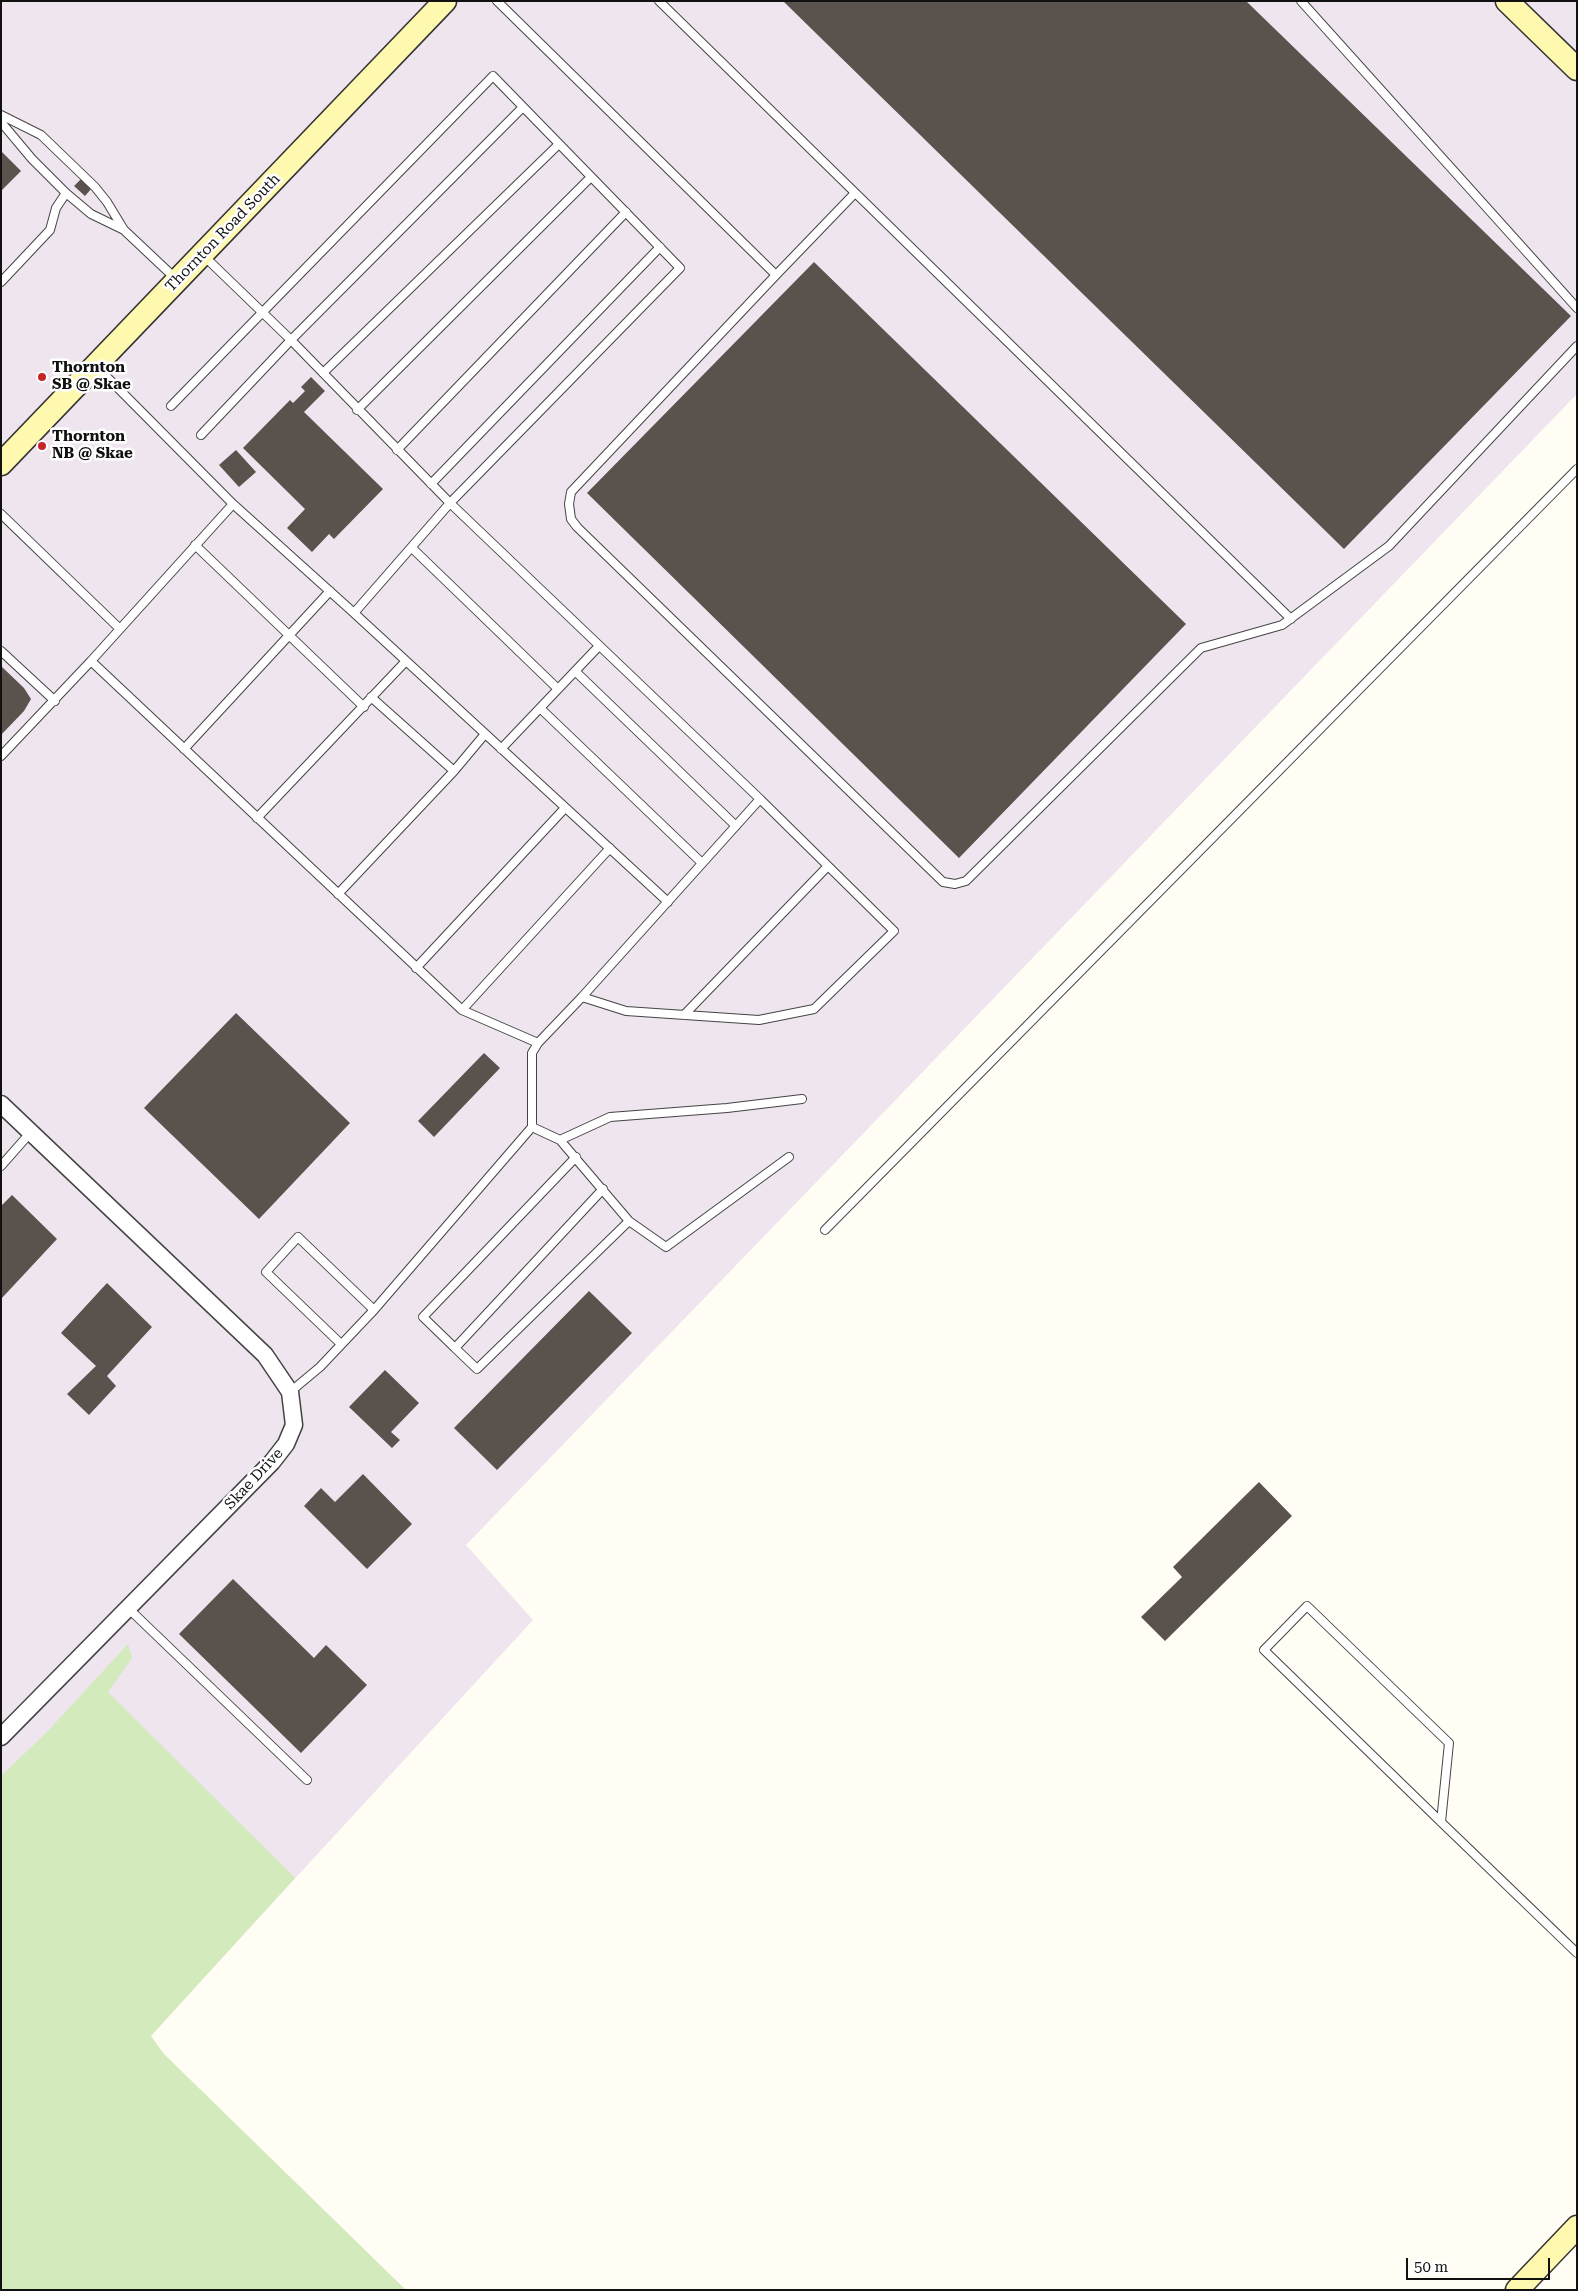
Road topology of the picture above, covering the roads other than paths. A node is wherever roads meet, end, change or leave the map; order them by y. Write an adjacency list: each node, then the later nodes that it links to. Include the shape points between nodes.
1 (445, 1): 17 (street, Thornton Road South)
2 (497, 1): 18 (lane)
3 (658, 1): 13 (lane)
4 (1301, 1): 21 (lane)
5 (1507, 1): 6 (street)
6 (1577, 69)
7 (523, 107): 10 (lane); 22 (lane, via 492,76); 23 (lane)
8 (1, 115): 15 (lane, via 41,135 95,187)
9 (1, 122): 12 (lane, via 32,160)
10 (560, 144): 11 (lane); 26 (lane)
11 (591, 177): 14 (lane); 28 (lane)
12 (66, 193): 15 (lane, via 91,214); 20 (lane, via 56,208 50,230)
13 (855, 193): 18 (lane); 41 (lane)
14 (626, 212): 16 (lane); 30 (lane)
15 (124, 230): 19 (lane)
16 (660, 247): 33 (lane); 34 (lane, via 680,268)
17 (202, 254): 19 (street, Thornton Road South); 22 (lane)
18 (776, 276): 41 (lane, via 571,492 571,519 943,882 955,884 966,881 1202,648 1282,625)
19 (178, 280): 25 (street, Thornton Road South)
20 (1, 282)
21 (1577, 308)
22 (263, 313): 23 (lane); 27 (lane)
23 (291, 340): 26 (lane); 29 (lane)
24 (1577, 346): 41 (lane, via 1389,546)
25 (96, 366): 31 (street, Thornton Road South); 35 (lane)
26 (323, 373): 28 (lane)
27 (171, 406)
28 (357, 410): 30 (lane)
29 (202, 435)
30 (397, 450): 33 (lane)
31 (1, 464)
32 (1577, 469): 83 (lane)
33 (431, 484): 34 (lane)
34 (450, 503): 38 (lane); 44 (lane)
35 (233, 504): 37 (lane); 39 (lane)
36 (1, 514): 42 (lane)
37 (195, 545): 42 (lane); 43 (lane)
38 (412, 548): 40 (lane); 49 (lane)
39 (330, 591): 40 (lane); 43 (lane)
40 (354, 613): 47 (lane)
41 (1291, 619)
42 (120, 629): 46 (lane)
43 (289, 635): 52 (lane); 55 (lane)
44 (600, 646): 48 (lane); 59 (lane)
45 (1, 651): 51 (lane)
46 (91, 661): 51 (lane); 55 (lane)
47 (406, 661): 50 (lane); 54 (lane)
48 (575, 671): 49 (lane); 62 (lane)
49 (558, 689): 53 (lane)
50 (371, 697): 52 (lane); 58 (lane)
51 (55, 701): 57 (lane)
52 (364, 707): 61 (lane)
53 (540, 708): 56 (lane); 64 (lane)
54 (485, 734): 56 (lane); 58 (lane)
55 (184, 749): 61 (lane)
56 (501, 749): 60 (lane)
57 (1, 756)
58 (454, 771): 66 (lane)
59 (760, 799): 62 (lane); 65 (lane)
60 (565, 808): 63 (lane); 68 (lane)
61 (257, 818): 66 (lane)
62 (736, 826): 64 (lane)
63 (610, 848): 67 (lane); 70 (lane)
64 (702, 863): 67 (lane)
65 (828, 866): 71 (lane); 71 (lane, via 894,931 814,1009 759,1020)
66 (338, 894): 68 (lane)
67 (668, 902): 69 (lane)
68 (416, 968): 70 (lane)
69 (582, 997): 71 (lane, via 626,1011); 72 (lane)
70 (462, 1010): 72 (lane)
71 (684, 1014)
72 (538, 1042): 75 (lane, via 532,1053)
73 (802, 1099): 77 (lane, via 610,1117)
74 (1, 1104): 76 (street, Skae Drive)
75 (532, 1127): 77 (lane); 84 (lane)
76 (31, 1132): 80 (lane); 87 (street, Skae Drive, via 265,1355)
77 (560, 1140): 78 (lane)
78 (576, 1157): 81 (lane); 86 (lane, via 423,1317)
79 (789, 1157): 82 (lane, via 666,1247)
80 (1, 1166)
81 (602, 1189): 82 (lane); 86 (lane)
82 (629, 1221): 86 (lane, via 477,1369)
83 (824, 1230)
84 (374, 1310): 85 (lane); 85 (lane, via 298,1237 266,1272)
85 (341, 1344): 87 (lane)
86 (455, 1348)
87 (290, 1392): 88 (street, Skae Drive, via 294,1425 286,1444)
88 (128, 1608): 89 (street, Skae Drive); 90 (lane)
89 (1, 1737)
90 (307, 1780)
91 (1441, 1822): 91 (lane, via 1264,1650 1307,1606 1449,1743); 92 (lane)
92 (1577, 1953)
93 (1577, 2227): 94 (street)
94 (1517, 2290)

